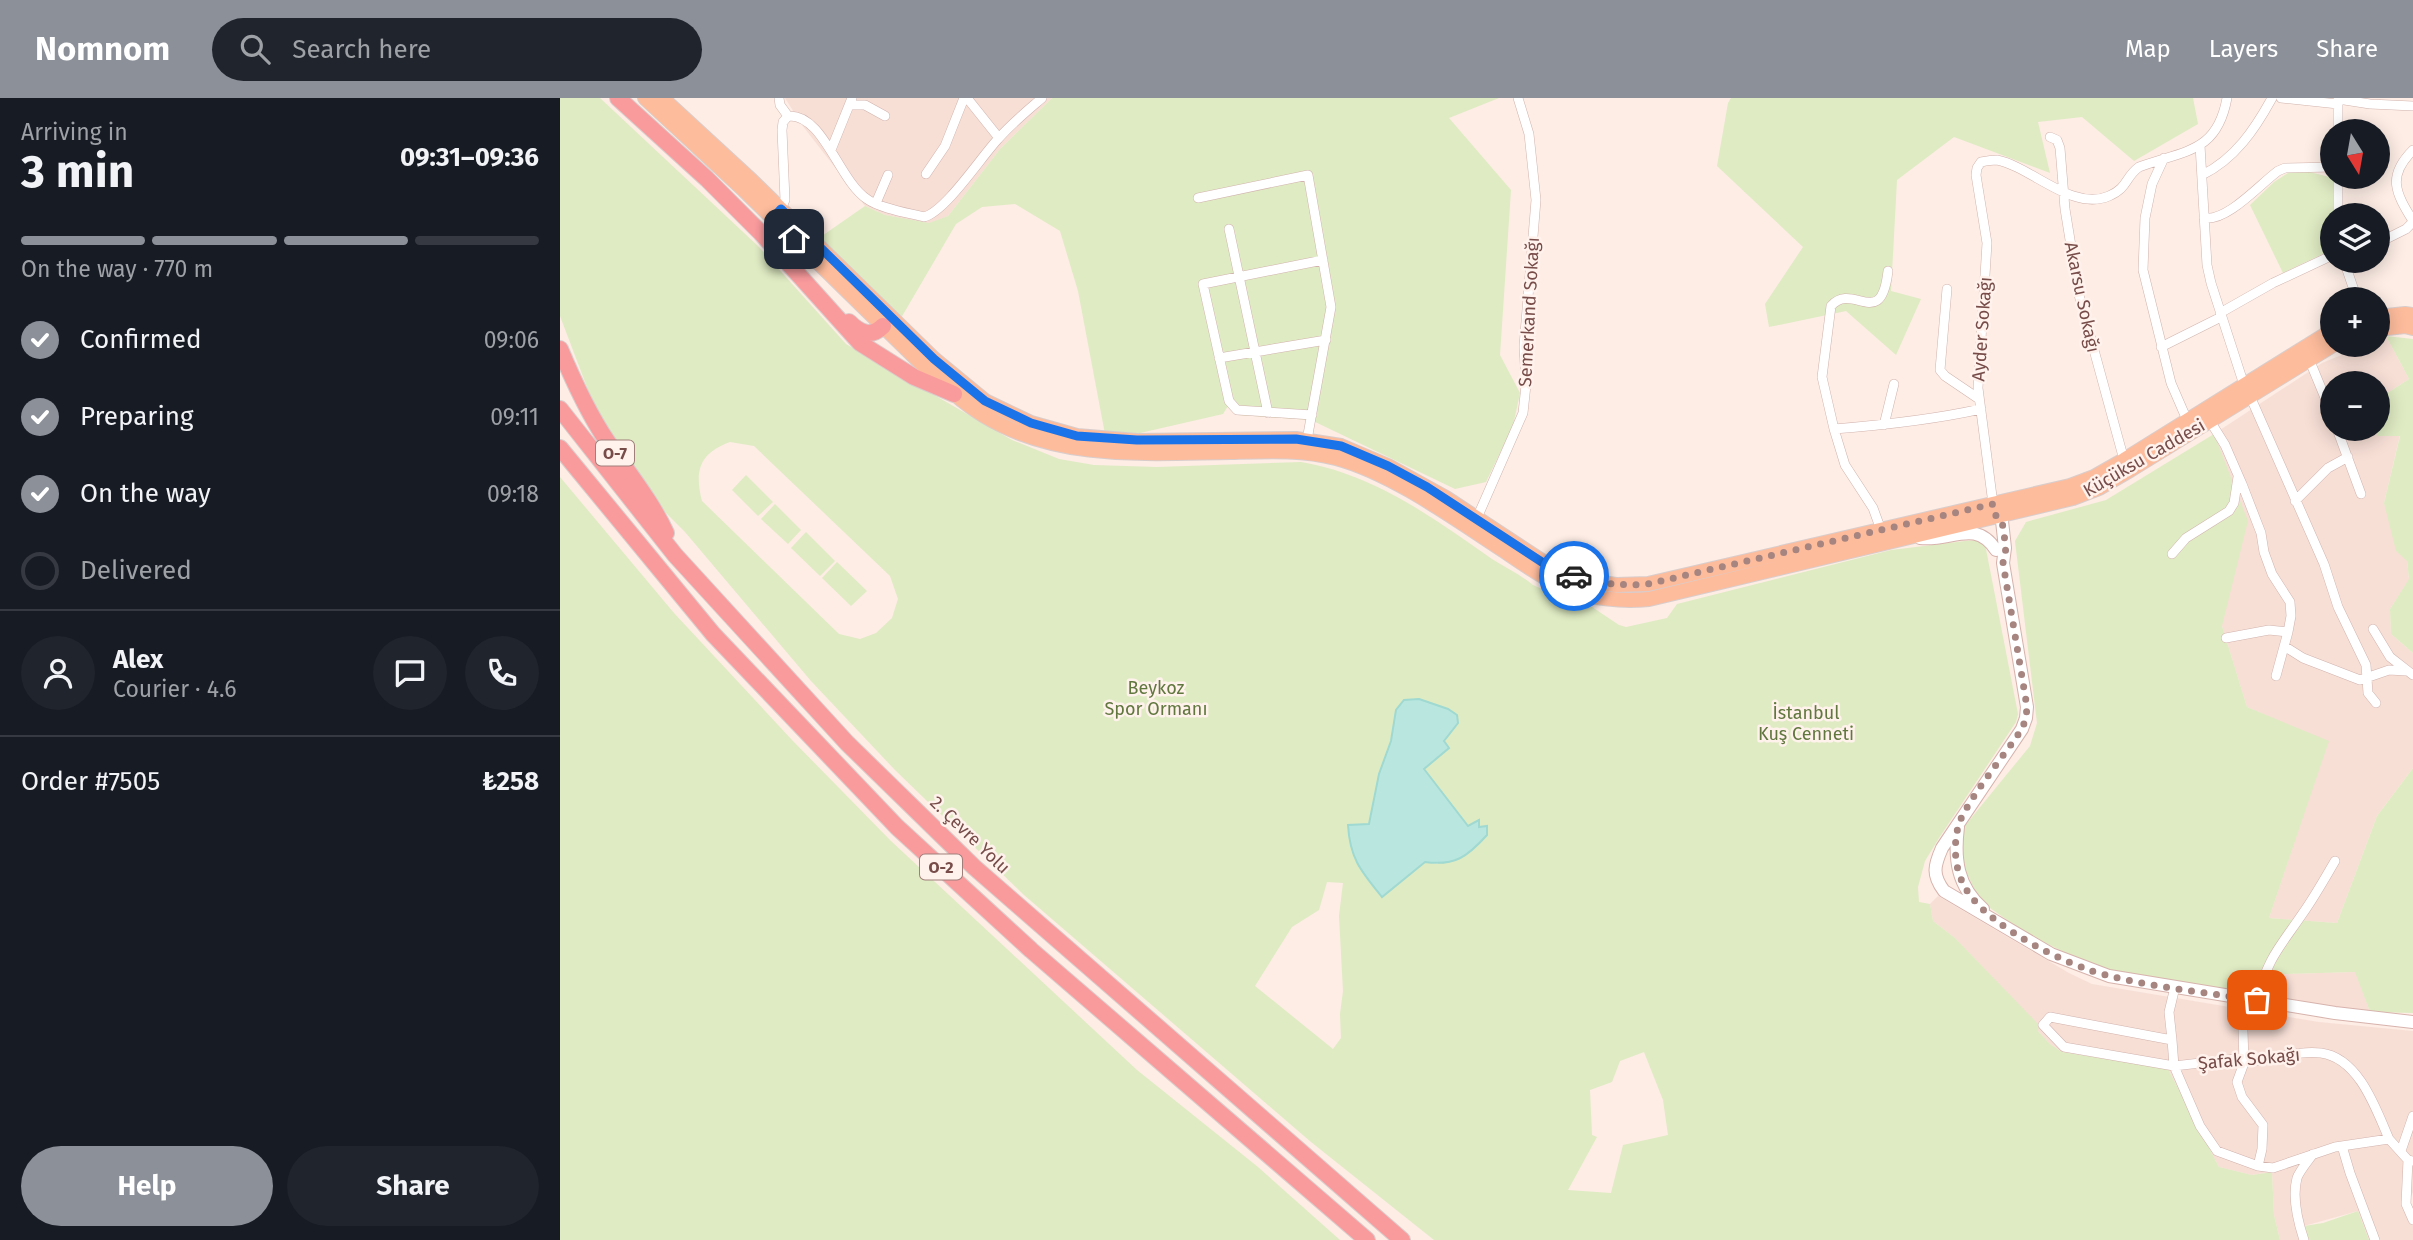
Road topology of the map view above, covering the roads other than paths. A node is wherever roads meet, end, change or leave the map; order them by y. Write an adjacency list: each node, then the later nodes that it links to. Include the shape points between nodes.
1 (618, 98): 38 (highway, via 707,179)
2 (645, 98): 31 (main road, Küçüksu Caddesi)
3 (662, 98): 31 (main road, Küçüksu Caddesi)
4 (779, 98): 15 (street)
5 (965, 98): 18 (street); 25 (street, via 945,146)
6 (1042, 98): 18 (street)
7 (1518, 98): 81 (street, Semerkand Sokağı, via 1529,134 1536,200 1524,346 1524,413)
8 (2227, 98): 20 (street, via 2215,133)
9 (2272, 98): 27 (street, via 2230,158)
10 (2281, 98): 11 (street)
11 (2338, 100): 13 (street); 17 (street)
12 (851, 101): 16 (street); 21 (street)
13 (2398, 102): 14 (street)
14 (2413, 106)
15 (788, 116): 21 (street, via 795,115 817,130); 31 (street, via 782,130 785,200)
16 (885, 116)
17 (2338, 119)
18 (999, 138): 30 (street, via 931,215)
19 (2050, 138): 28 (street, Akarsu Sokağı, via 2057,140 2060,148)
20 (2200, 145): 23 (street); 27 (street)
21 (831, 150): 30 (street, via 845,177)
22 (2413, 150): 33 (street, via 2395,176)
23 (2164, 158): 28 (street, via 2139,167 2124,187 2099,200); 51 (street, via 2152,184 2143,242 2143,270)
24 (2320, 167): 32 (street, via 2278,171 2225,213)
25 (926, 174)
26 (888, 175): 30 (street)
27 (2202, 175): 32 (street)
28 (2064, 191): 61 (street, Ayder Sokağı, via 1996,160 1981,162 1977,168 1987,243); 75 (street, Akarsu Sokağı, via 2079,295)
29 (1198, 198): 36 (street, via 1308,175)
30 (876, 203)
31 (777, 214): 42 (main road, Küçüksu Caddesi); 46 (main road, Küçüksu Caddesi, via 818,263)
32 (2204, 218): 43 (street, via 2207,265)
33 (2413, 222): 35 (street)
34 (1229, 229): 40 (street)
35 (2390, 237)
36 (1323, 260): 40 (street); 50 (street, via 1331,307)
37 (2320, 262): 43 (street)
38 (794, 269): 46 (highway, via 853,327 863,333 877,332); 60 (highway, via 860,343 914,377)
39 (1888, 271): 69 (street, via 1879,300 1870,303 1848,298 1831,306 1822,377)
40 (1238, 277): 53 (street); 55 (street, via 1203,284)
41 (1947, 289): 61 (street, via 1940,370)
42 (886, 309): 46 (main road); 70 (main road, Küçüksu Caddesi, via 934,359 985,401)
43 (2221, 315): 51 (street); 59 (street)
44 (2413, 315): 45 (main road)
45 (2390, 316)
46 (883, 326): 60 (main road, Küçüksu Caddesi)
47 (2390, 328): 48 (main road)
48 (2413, 328)
49 (2320, 339): 59 (main road, Küçüksu Caddesi)
50 (1326, 340): 53 (street); 65 (street)
51 (2161, 347): 68 (street, via 2171,383)
52 (560, 349): 87 (highway, O-7, via 581,396 656,510)
53 (1255, 352): 55 (street); 64 (street)
54 (2320, 353): 56 (main road, Küçüksu Caddesi)
55 (1219, 358): 64 (street, via 1229,401 1237,410)
56 (2309, 359): 58 (street); 59 (main road, Küçüksu Caddesi)
57 (1894, 384): 67 (street)
58 (2320, 386)
59 (2247, 391): 66 (main road, Küçüksu Caddesi); 78 (street)
60 (954, 394): 70 (main road, Küçüksu Caddesi, via 1027,436)
61 (1979, 399): 63 (street, Ayder Sokağı)
62 (560, 409): 87 (highway, 2. Çevre Yolu / O-2)
63 (1981, 409): 67 (street); 80 (street, Ayder Sokağı)
64 (1268, 413): 65 (street)
65 (1312, 415): 72 (street)
66 (2206, 416): 68 (main road, Küçüksu Caddesi); 76 (street)
67 (1885, 425): 69 (street)
68 (2191, 425): 75 (main road, Küçüksu Caddesi); 79 (main road, Küçüksu Caddesi, via 2099,488)
69 (1835, 429): 82 (street, via 1845,465 1873,508)
70 (1063, 439): 72 (main road, Küçüksu Caddesi, via 1074,449 1136,453)
71 (2342, 441): 74 (street)
72 (1306, 446): 81 (main road, Küçüksu Caddesi, via 1382,477)
73 (560, 448): 116 (highway, O-2, via 713,634 897,827 1031,950)
74 (2348, 457): 77 (street); 78 (street, via 2328,468)
75 (2124, 460): 80 (main road, Küçüksu Caddesi, via 2094,477 2055,489 2048,497)
76 (2238, 475): 86 (street, via 2229,511 2186,538); 89 (street, via 2272,574 2290,602)
77 (2361, 494)
78 (2295, 501): 94 (street)
79 (2026, 509): 80 (main road, Küçüksu Caddesi); 85 (street, via 2008,530)
80 (1994, 510): 82 (main road, Küçüksu Caddesi); 83 (main road, Küçüksu Caddesi); 85 (street, via 2002,521)
81 (1473, 523): 84 (main road, Küçüksu Caddesi, via 1533,563 1545,579 1614,600 1659,597)
82 (1881, 530): 84 (main road, Küçüksu Caddesi)
83 (1909, 536): 84 (main road, Küçüksu Caddesi); 85 (street, via 1929,539 1980,534)
84 (1834, 547)
85 (2001, 549): 96 (street, via 2026,718)
86 (2172, 554)
87 (676, 555): 117 (highway, 2. Çevre Yolu / O-2, via 847,743 974,867)
88 (2373, 629): 92 (street, via 2390,657)
89 (2288, 632): 90 (street, via 2269,630); 91 (street)
90 (2226, 638)
91 (2284, 646): 93 (street); 94 (street, via 2360,680)
92 (2409, 673): 94 (street, via 2389,670)
93 (2276, 676)
94 (2368, 677): 95 (street, via 2368,693)
95 (2376, 703)
96 (1958, 825): 98 (street); 99 (street, via 1942,848)
97 (2335, 861): 103 (street, via 2272,957)
98 (1958, 871): 99 (street, via 1952,884 1945,885); 100 (street, via 1976,904)
99 (1935, 876): 100 (street, via 1952,897)
100 (1996, 921): 101 (street, via 2081,967)
101 (2175, 987): 102 (street); 105 (street, via 2169,1012)
102 (2242, 998): 103 (street); 106 (street)
103 (2257, 1000): 104 (street)
104 (2413, 1022)
105 (2172, 1040): 107 (street); 107 (street, Şafak Sokağı, via 2050,1017 2043,1025 2064,1047)
106 (2244, 1063): 107 (street, Şafak Sokağı, via 2235,1059); 109 (street, Şafak Sokağı, via 2322,1053 2339,1060 2359,1077); 114 (street, via 2236,1082 2263,1125)
107 (2174, 1066): 114 (street, via 2200,1126 2217,1152)
108 (2413, 1115): 111 (street)
109 (2389, 1139): 110 (street); 111 (street, Şafak Sokağı)
110 (2342, 1146): 112 (street); 119 (street)
111 (2400, 1152): 113 (street, Şafak Sokağı)
112 (2313, 1154): 114 (street, via 2273,1168); 118 (street, via 2298,1177 2296,1198)
113 (2411, 1161): 115 (street, via 2406,1204)
114 (2258, 1166)
115 (2413, 1220)
116 (1367, 1240)
117 (1402, 1240)
118 (2304, 1240)
119 (2375, 1240)

